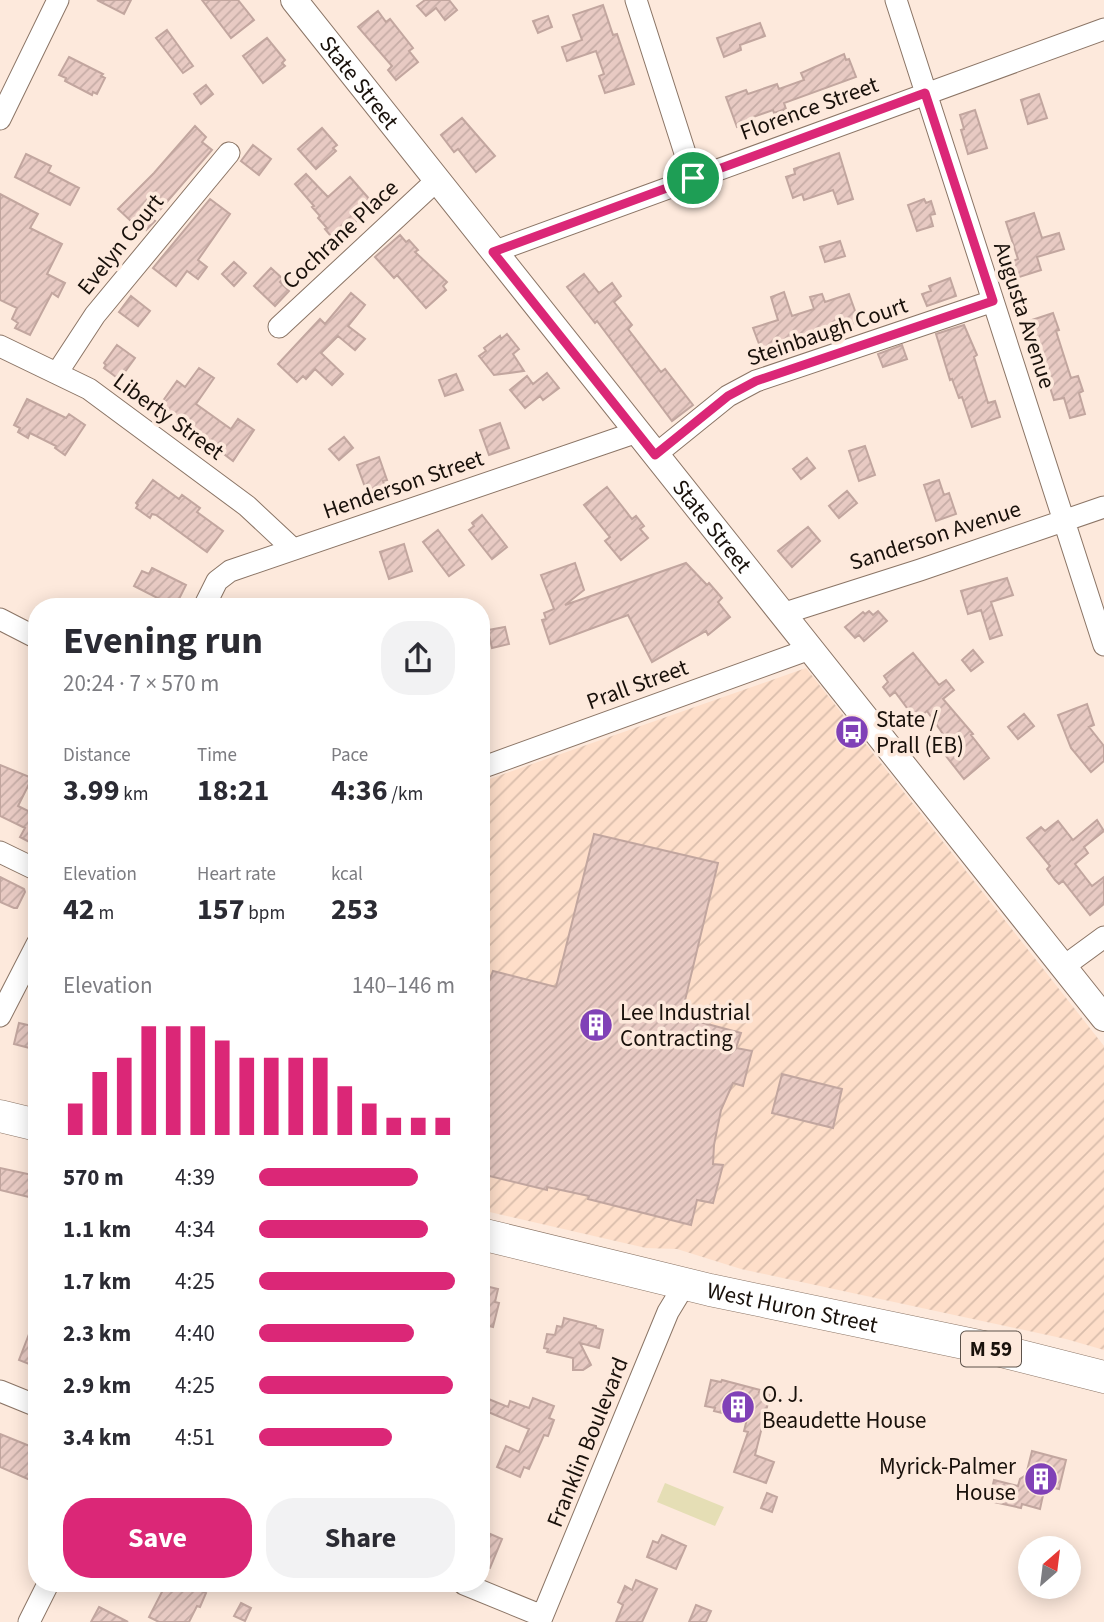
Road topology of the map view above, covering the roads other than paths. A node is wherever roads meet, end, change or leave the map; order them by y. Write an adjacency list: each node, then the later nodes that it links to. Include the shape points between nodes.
1 (58, 0): 7 (street)
2 (293, 0): 10 (main road, State Street)
3 (636, 0): 9 (street)
4 (896, 0): 6 (street, Augusta Avenue)
5 (1104, 29): 6 (street, Florence Street)
6 (925, 93): 9 (street, Florence Street); 12 (street, Augusta Avenue)
7 (0, 119)
8 (229, 153): 15 (street, Evelyn Court, via 96,315)
9 (693, 178): 11 (street, Florence Street)
10 (437, 180): 11 (main road, State Street); 13 (street, Cochrane Place)
11 (493, 252): 16 (main road, State Street)
12 (993, 301): 17 (street, Steinbaugh Court, via 756,381 728,396); 19 (street, Augusta Avenue)
13 (279, 327)
14 (0, 346): 15 (street, Liberty Street)
15 (57, 373): 20 (street, Liberty Street, via 89,389 237,498)
16 (636, 432): 17 (main road, State Street); 20 (street, Henderson Street)
17 (655, 455): 22 (main road, State Street)
18 (1104, 507): 19 (street, Sanderson Avenue)
19 (1064, 520): 22 (street, Sanderson Avenue); 25 (street, Augusta Avenue)
20 (293, 549): 21 (street, Henderson Street, via 226,573)
21 (209, 598)
22 (782, 614): 26 (main road, State Street)
23 (0, 620): 24 (street)
24 (28, 634)
25 (1104, 645)
26 (810, 649): 27 (street, Prall Street); 32 (main road, State Street)
27 (490, 765)
28 (0, 852): 29 (street)
29 (28, 866)
30 (1104, 937): 32 (street)
31 (28, 962): 33 (street)
32 (1063, 967): 34 (main road, State Street)
33 (0, 1016)
34 (1104, 1018)
35 (0, 1116): 36 (highway)
36 (28, 1123)
37 (490, 1236): 38 (highway, West Huron Street / M 59)
38 (685, 1284): 39 (highway, West Huron Street / M 59); 44 (street, Franklin Boulevard, via 668,1312)
39 (1104, 1377)
40 (0, 1391): 41 (street)
41 (28, 1402)
42 (44, 1592): 45 (street)
43 (482, 1592): 44 (street)
44 (541, 1619)
45 (29, 1622)

